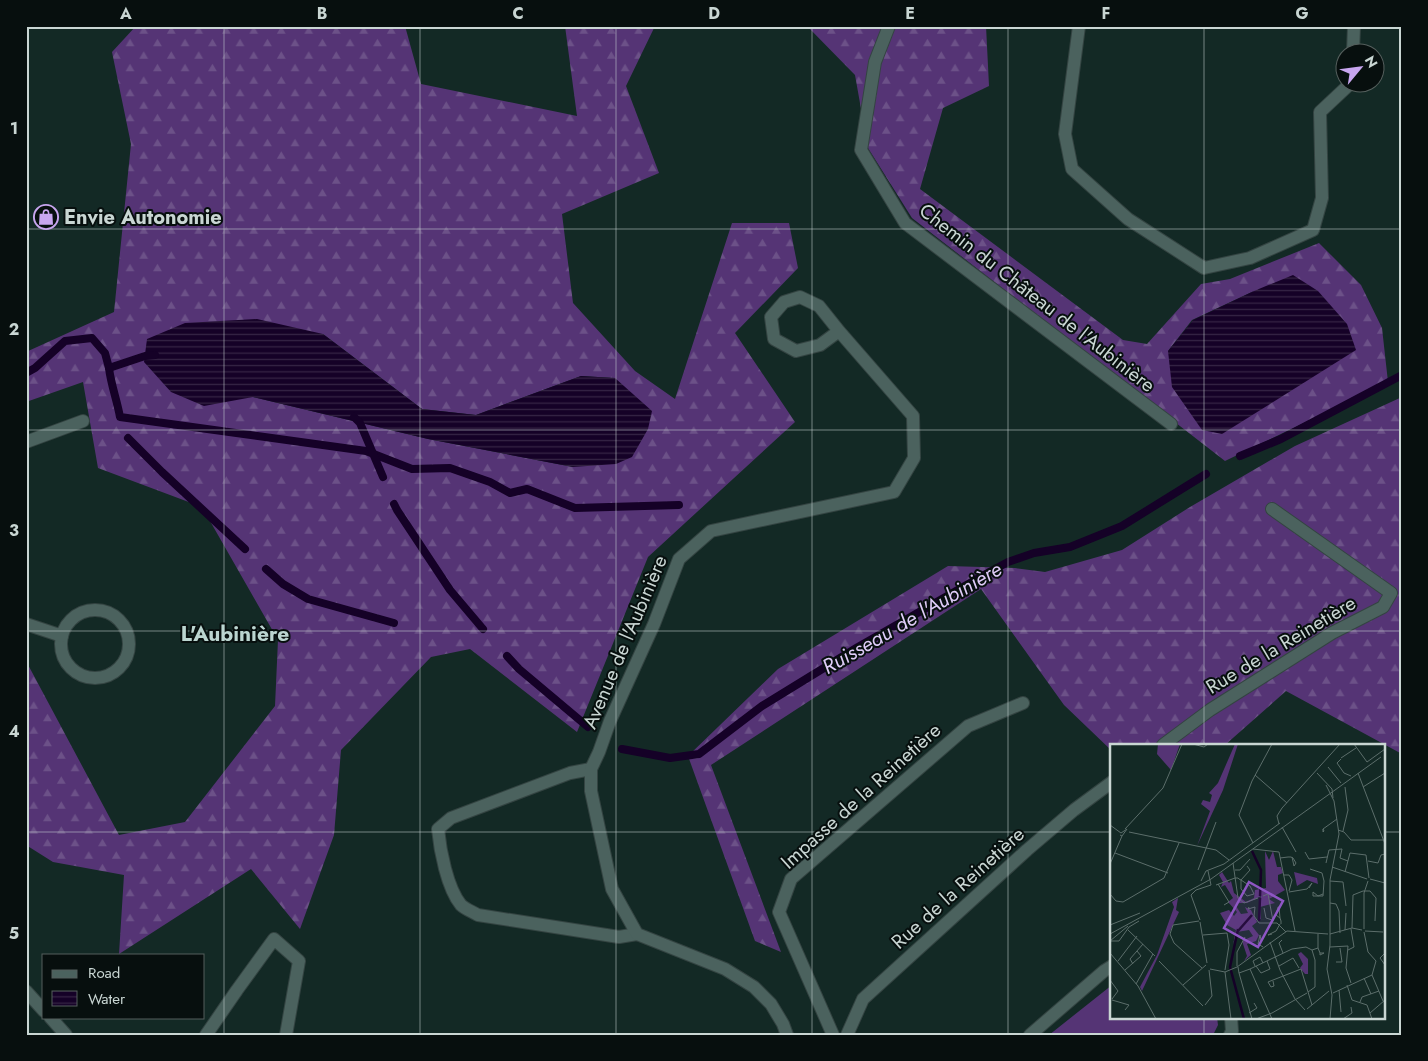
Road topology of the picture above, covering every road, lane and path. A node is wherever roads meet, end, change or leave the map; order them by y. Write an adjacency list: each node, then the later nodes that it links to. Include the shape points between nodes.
1 (889, 26): 8 (street, Chemin du Château de l'Aubinière, via 875,62 861,150 905,223)
2 (1078, 26): 5 (street, via 1065,134 1072,169 1128,219 1204,268 1250,258 1313,230 1322,198 1320,112)
3 (1354, 26): 4 (street)
4 (1353, 42)
5 (1341, 92)
6 (839, 330): 6 (street, Avenue de l'Aubinière, via 820,345 796,351 774,339 771,318 784,302 800,297 818,306); 15 (street, Avenue de l'Aubinière, via 913,416 914,458 894,492 710,531 679,559)
7 (83, 421): 9 (street)
8 (1171, 424)
9 (26, 442)
10 (1272, 509): 14 (street, Rue de la Reinetière, via 1390,593 1383,607 1324,638 1210,710)
11 (26, 624): 12 (street)
12 (62, 636): 12 (street, via 63,657 76,673 86,677 96,679 116,671 128,653 127,632 122,623 104,611 93,610 73,618)
13 (1022, 703): 27 (street, Impasse de la Reinetière, via 968,726 791,879 779,912)
14 (1164, 744)
15 (591, 769): 17 (street, Avenue de l'Aubinière, via 591,791 612,889); 17 (street, via 570,772 451,818 438,829 452,891 462,906 478,915 619,937)
16 (1110, 783): 28 (street, Rue de la Reinetière, via 1027,850 863,999)
17 (637, 934): 26 (street, via 725,969 754,987 771,1004)
18 (1110, 967): 29 (street)
19 (26, 991): 20 (street)
20 (42, 1009)
21 (51, 1018): 23 (street)
22 (1231, 1018): 30 (street)
23 (66, 1035)
24 (206, 1035): 25 (street, via 274,939 299,961)
25 (286, 1035)
26 (787, 1035)
27 (833, 1035)
28 (847, 1035)
29 (1030, 1035)
30 (1230, 1035)

